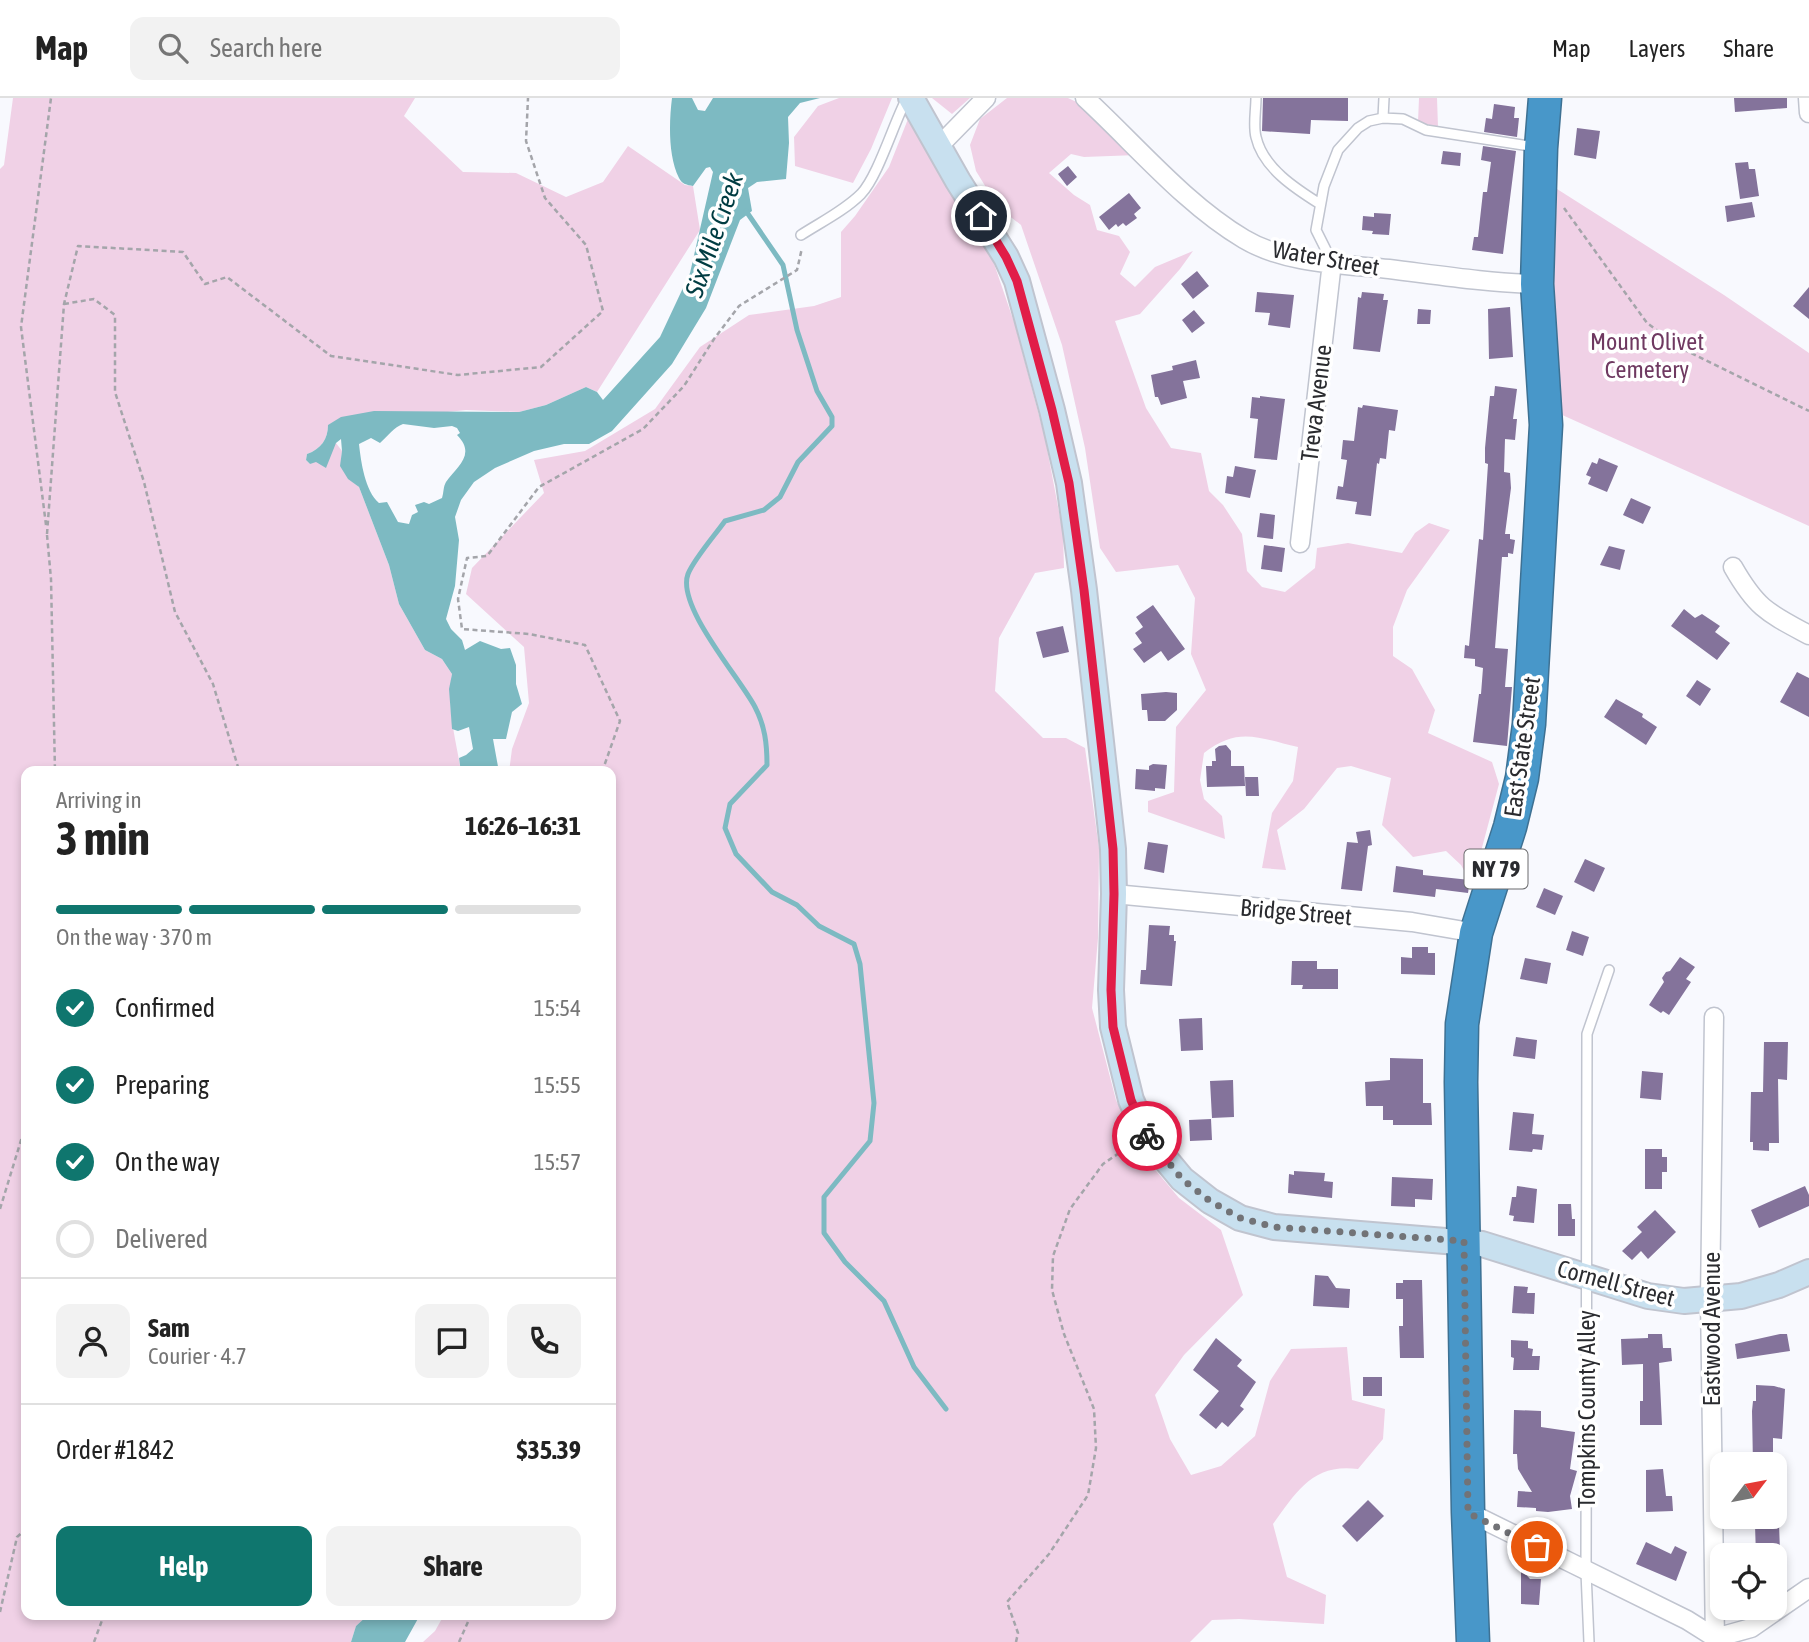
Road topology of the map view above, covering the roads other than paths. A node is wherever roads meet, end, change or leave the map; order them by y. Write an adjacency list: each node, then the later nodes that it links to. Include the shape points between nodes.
1 (909, 98): 10 (street, Cornell Street); 13 (lane, via 862,193)
2 (986, 98): 10 (street)
3 (1085, 98): 14 (street, Water Street, via 1223,225 1263,248)
4 (1256, 98): 12 (lane, via 1256,137 1264,155 1288,184)
5 (1384, 98): 9 (lane)
6 (1545, 98): 11 (highway, East State Street / NY 79)
7 (1808, 98): 8 (street)
8 (1809, 113)
9 (1383, 118): 11 (lane, via 1403,119 1426,130); 12 (lane, via 1358,128 1338,150)
10 (939, 146): 19 (street, Cornell Street, via 1017,281 1052,410 1069,483 1084,590)
11 (1541, 148): 15 (highway, East State Street / NY 79)
12 (1320, 204): 14 (lane, via 1316,230)
13 (802, 235)
14 (1332, 262): 15 (street, Water Street); 16 (street, Treva Avenue)
15 (1537, 284): 20 (highway, East State Street / NY 79, via 1546,425 1529,724 1510,827)
16 (1300, 543)
17 (1734, 567): 18 (street, via 1757,604)
18 (1809, 635)
19 (1114, 894): 20 (street, Bridge Street, via 1412,922); 23 (street, Cornell Street, via 1113,1027 1131,1100 1146,1134 1182,1179 1240,1218 1274,1227)
20 (1476, 933): 23 (highway, East State Street / NY 79, via 1462,1024)
21 (1609, 970): 25 (lane, Tompkins County Alley, via 1587,1034)
22 (1714, 1017): 26 (street, Eastwood Avenue)
23 (1464, 1241): 25 (street, Cornell Street); 27 (highway, East State Street / NY 79)
24 (1809, 1272): 26 (street, Cornell Street, via 1741,1296)
25 (1587, 1278): 26 (street, Cornell Street, via 1648,1296); 28 (lane, Tompkins County Alley)
26 (1710, 1299): 30 (street, Eastwood Avenue)
27 (1468, 1513): 28 (street); 31 (highway, East State Street / NY 79)
28 (1586, 1572): 30 (street, via 1687,1620); 32 (lane, Tompkins County Alley)
29 (1809, 1588): 30 (street, via 1751,1628)
30 (1717, 1641)
31 (1473, 1642)
32 (1589, 1642)

